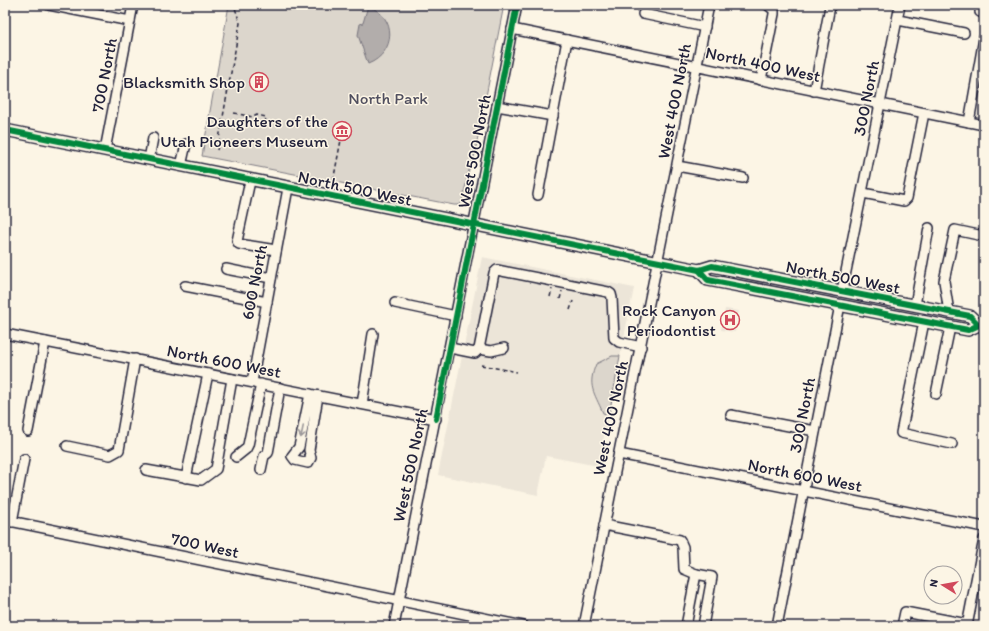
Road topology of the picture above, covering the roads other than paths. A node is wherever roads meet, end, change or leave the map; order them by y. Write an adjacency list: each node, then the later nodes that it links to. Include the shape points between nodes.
1 (49, 5): 10 (street)
2 (133, 5): 10 (street, 700 North)
3 (517, 5): 12 (street, West 500 North)
4 (709, 5): 11 (street, West 400 North)
5 (900, 5): 9 (street, 300 North)
6 (769, 6): 17 (street, via 774,10 774,14)
7 (830, 6): 18 (street)
8 (643, 14): 11 (street)
9 (898, 20): 13 (street); 19 (street, 300 North)
10 (130, 21): 28 (street, 700 North)
11 (705, 27): 16 (street, West 400 North)
12 (512, 29): 15 (street, North 400 West); 20 (street, West 500 North)
13 (964, 33)
14 (984, 38): 23 (street)
15 (567, 40): 16 (street, North 400 West); 22 (street)
16 (697, 66): 17 (street, North 400 West); 31 (street, West 400 North)
17 (762, 80): 18 (street, North 400 West)
18 (814, 91): 19 (street, North 400 West)
19 (880, 105): 21 (street, North 400 West); 35 (street, 300 North)
20 (498, 106): 22 (street); 37 (street, West 500 North)
21 (924, 113): 23 (street, North 400 West); 35 (street, via 904,201)
22 (553, 116): 36 (street)
23 (969, 122): 24 (street, North 400 West)
24 (984, 125)
25 (5, 130): 28 (main road, North 500 West)
26 (153, 138): 29 (street)
27 (186, 144): 30 (street)
28 (105, 150): 29 (main road, North 500 West)
29 (149, 159): 30 (main road, North 500 West)
30 (181, 166): 33 (main road, North 500 West)
31 (677, 166): 32 (street); 41 (street, West 400 North)
32 (743, 178)
33 (250, 181): 34 (main road, North 500 West); 40 (street, via 237,241 239,244)
34 (288, 188): 37 (main road, North 500 West); 40 (street, 600 North)
35 (863, 193): 46 (street, 300 North)
36 (538, 195)
37 (474, 226): 41 (main road, North 500 West); 52 (street, West 500 North)
38 (929, 228): 50 (street)
39 (984, 233): 51 (street, via 983,236 954,230 944,282)
40 (276, 250): 44 (street, 600 North)
41 (658, 262): 43 (main road, North 500 West); 59 (street, West 400 North)
42 (226, 269): 44 (street)
43 (699, 270): 46 (main road, North 500 West, via 712,266); 49 (main road, North 500 West, via 708,280)
44 (271, 278): 47 (street, 600 North)
45 (185, 286): 47 (street)
46 (842, 291): 50 (main road, North 500 West)
47 (267, 302): 66 (street, 600 North)
48 (395, 303): 52 (street)
49 (840, 305): 53 (main road, North 500 West); 74 (street, 300 North)
50 (915, 305): 51 (main road, North 500 West)
51 (949, 312): 54 (main road, North 500 West, via 970,316)
52 (456, 316): 60 (street, West 500 North)
53 (924, 322): 55 (main road, North 500 West); 75 (street, via 901,433)
54 (982, 326): 55 (main road, North 500 West, via 968,330)
55 (950, 327): 68 (street)
56 (5, 334): 58 (street, North 600 West)
57 (373, 334): 70 (street)
58 (45, 342): 63 (street, North 600 West); 73 (street)
59 (641, 347): 62 (street, via 619,342 614,338 612,298 608,292 497,270 494,273); 77 (street, West 400 North)
60 (450, 348): 62 (street); 72 (street, West 500 North)
61 (504, 348): 62 (street)
62 (477, 351)
63 (135, 359): 64 (street, North 600 West); 76 (street, via 119,450 110,455)
64 (208, 374): 65 (street, North 600 West); 82 (street)
65 (232, 378): 66 (street, North 600 West); 82 (street, via 216,469 201,480)
66 (256, 383): 67 (street, North 600 West); 78 (street, 600 North, via 248,445)
67 (280, 388): 69 (street, North 600 West); 81 (street, via 268,453 264,456)
68 (936, 394)
69 (314, 395): 69 (street, one-way to 69, via 299,447 292,456 295,460 308,463 311,458 309,450); 70 (street, North 600 West)
70 (362, 404): 72 (street, North 600 West)
71 (731, 415): 74 (street)
72 (436, 419): 91 (street, West 500 North)
73 (28, 431)
74 (815, 431): 83 (street, 300 North)
75 (952, 444)
76 (67, 446)
77 (619, 454): 83 (street, North 600 West); 85 (street, West 400 North)
78 (236, 457)
79 (24, 459): 84 (street)
80 (146, 470): 82 (street)
81 (261, 470)
82 (186, 478)
83 (803, 491): 86 (street, North 600 West); 98 (street, 300 North)
84 (8, 521): 91 (street, 700 West)
85 (604, 525): 88 (street, via 680,540 684,547 684,569); 95 (street, West 400 North)
86 (984, 527)
87 (984, 539): 89 (street)
88 (696, 574): 96 (street); 97 (street, via 712,577)
89 (974, 588): 90 (street); 92 (street)
90 (984, 590)
91 (398, 601): 93 (street, West 500 North); 94 (street, 700 West)
92 (967, 625): 99 (street, via 904,612)
93 (394, 626)
94 (523, 626)
95 (584, 626)
96 (686, 626)
97 (703, 626)
98 (777, 626)
99 (902, 626)

